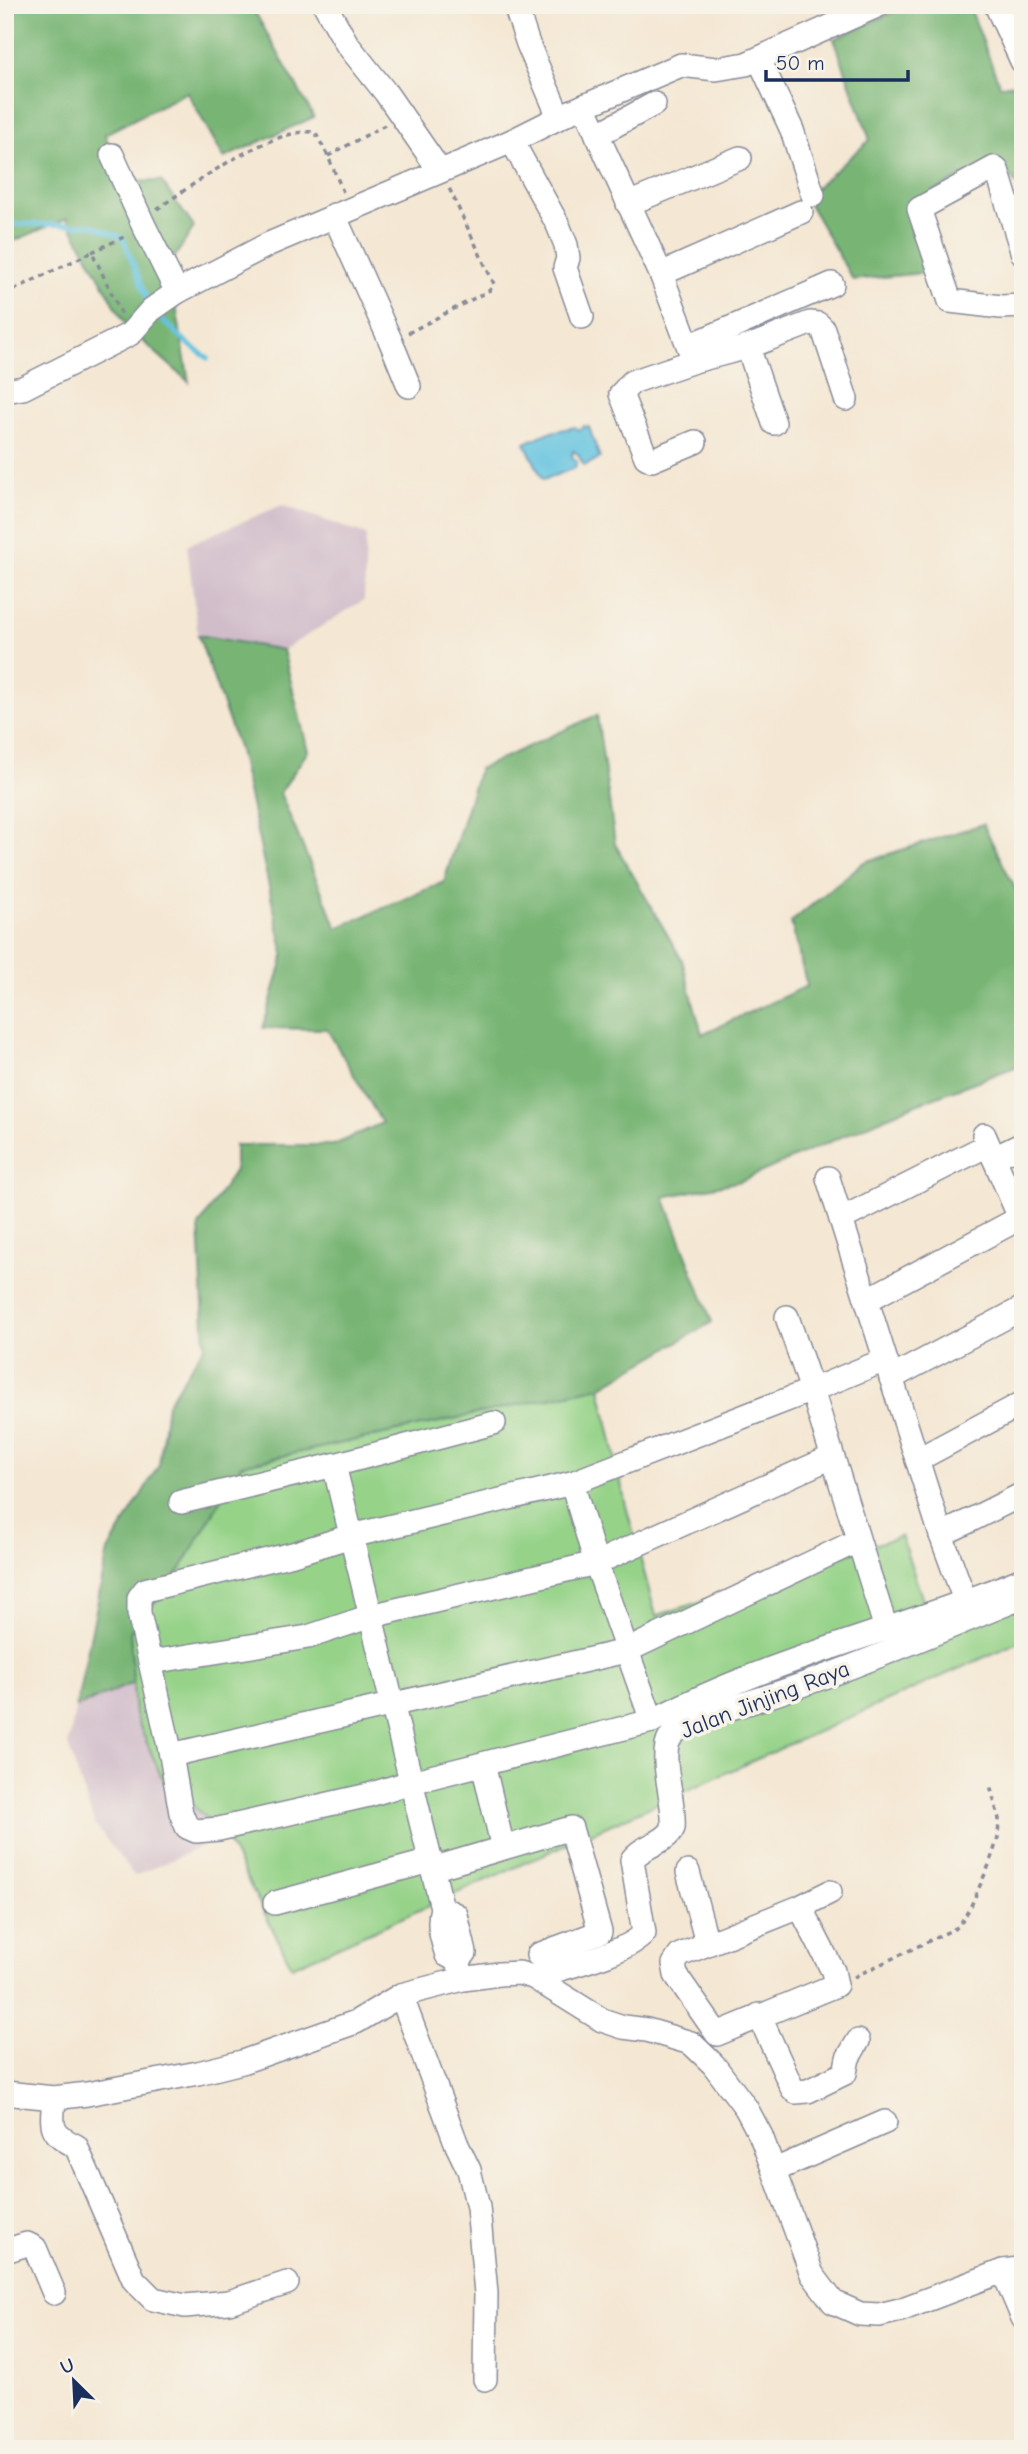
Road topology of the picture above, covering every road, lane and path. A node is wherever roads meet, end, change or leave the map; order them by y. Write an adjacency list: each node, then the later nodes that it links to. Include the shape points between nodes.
1 (325, 5): 9 (street, via 347,44)
2 (515, 5): 10 (street)
3 (878, 5): 5 (street)
4 (996, 5): 6 (street)
5 (759, 59): 8 (street, via 725,69 681,65); 22 (street, via 792,130 807,203)
6 (1022, 61)
7 (654, 104): 11 (street)
8 (584, 106): 10 (street); 11 (street)
9 (402, 116): 14 (path); 16 (street)
10 (559, 117): 12 (street)
11 (597, 135): 17 (street)
12 (512, 141): 16 (street); 27 (street, via 566,245 565,268)
13 (112, 155): 19 (street)
14 (328, 156): 18 (path); 19 (path, via 315,132 301,131 260,144 158,209)
15 (740, 158): 17 (street)
16 (440, 171): 18 (street); 29 (path, via 494,284)
17 (628, 204): 22 (street)
18 (342, 212): 24 (street); 29 (street)
19 (144, 226): 20 (path); 24 (street)
20 (93, 252): 25 (path); 28 (path)
21 (1023, 254): 26 (street, via 994,168 919,209 950,301)
22 (661, 275): 31 (street)
23 (832, 284): 31 (street)
24 (177, 292): 28 (street, via 151,310)
25 (5, 294)
26 (1023, 306)
27 (582, 317)
28 (130, 334): 33 (street, via 23,388)
29 (391, 342): 32 (street)
30 (748, 347): 31 (street); 34 (street, via 818,324); 35 (street)
31 (692, 353): 36 (street, via 632,382 621,394 646,457 652,460)
32 (409, 386)
33 (5, 391)
34 (846, 400)
35 (774, 423)
36 (695, 442)
37 (1023, 1144): 38 (street)
38 (989, 1146): 40 (street); 41 (street)
39 (828, 1178): 40 (street)
40 (841, 1219): 42 (street)
41 (1021, 1222): 42 (street)
42 (867, 1300): 45 (street)
43 (1023, 1308): 45 (street)
44 (787, 1317): 46 (street)
45 (888, 1368): 46 (street); 50 (street)
46 (812, 1391): 49 (street); 52 (street)
47 (1023, 1403): 50 (street)
48 (494, 1423): 51 (street)
49 (832, 1457): 57 (street); 58 (street)
50 (917, 1460): 55 (street)
51 (334, 1465): 54 (street); 56 (street)
52 (572, 1483): 56 (street); 58 (street)
53 (1023, 1494): 55 (street)
54 (180, 1503)
55 (941, 1535): 61 (street)
56 (351, 1536): 62 (street); 65 (street, via 145,1590 139,1598 139,1612)
57 (857, 1541): 63 (street); 64 (street)
58 (596, 1563): 62 (street); 64 (street)
59 (1023, 1579): 61 (street)
60 (1023, 1597): 79 (street, Jalan Jinjing Raya, via 676,1731 669,1738 666,1762 673,1828 670,1835 636,1853 632,1860 644,1933 617,1951)
61 (965, 1603): 63 (street)
62 (371, 1616): 65 (street, via 308,1637); 66 (street)
63 (886, 1629): 67 (street, via 723,1689)
64 (626, 1651): 66 (street); 67 (street)
65 (151, 1662): 68 (street)
66 (393, 1706): 68 (street); 70 (street)
67 (652, 1721): 69 (street)
68 (171, 1755): 70 (street, via 184,1822 196,1831)
69 (483, 1764): 70 (street); 72 (street)
70 (411, 1782): 73 (street)
71 (990, 1785): 81 (path, via 999,1819 998,1838 958,1927)
72 (503, 1848): 73 (street); 79 (street, via 571,1828 600,1932)
73 (431, 1865): 76 (street); 80 (street, via 442,1908 456,1915 465,1953)
74 (688, 1872): 78 (street)
75 (830, 1892): 77 (street)
76 (275, 1903)
77 (800, 1907): 78 (street); 81 (street)
78 (707, 1943): 84 (street, via 680,1955 674,1964 676,1975)
79 (535, 1966): 80 (street, via 519,1973); 86 (street, via 602,2020)
80 (460, 1970): 82 (street)
81 (836, 1985): 83 (street)
82 (401, 1995): 88 (street, via 356,2022 242,2062); 96 (street, via 469,2170 478,2207 486,2293)
83 (759, 2015): 84 (street, via 717,2034); 85 (street, via 796,2092 845,2073)
84 (705, 2018): 86 (street)
85 (858, 2040)
86 (691, 2043): 90 (street, via 746,2108)
87 (5, 2093): 88 (street)
88 (54, 2098): 93 (street, via 52,2123 60,2138 76,2146 134,2280 153,2299 185,2306 229,2302)
89 (886, 2122): 90 (street)
90 (775, 2170): 92 (street, via 813,2274 833,2302 845,2308 879,2315)
91 (5, 2250): 94 (street, via 27,2244 35,2248)
92 (1013, 2270): 95 (street)
93 (287, 2283)
94 (54, 2293)
95 (1023, 2318)
96 (485, 2379)

